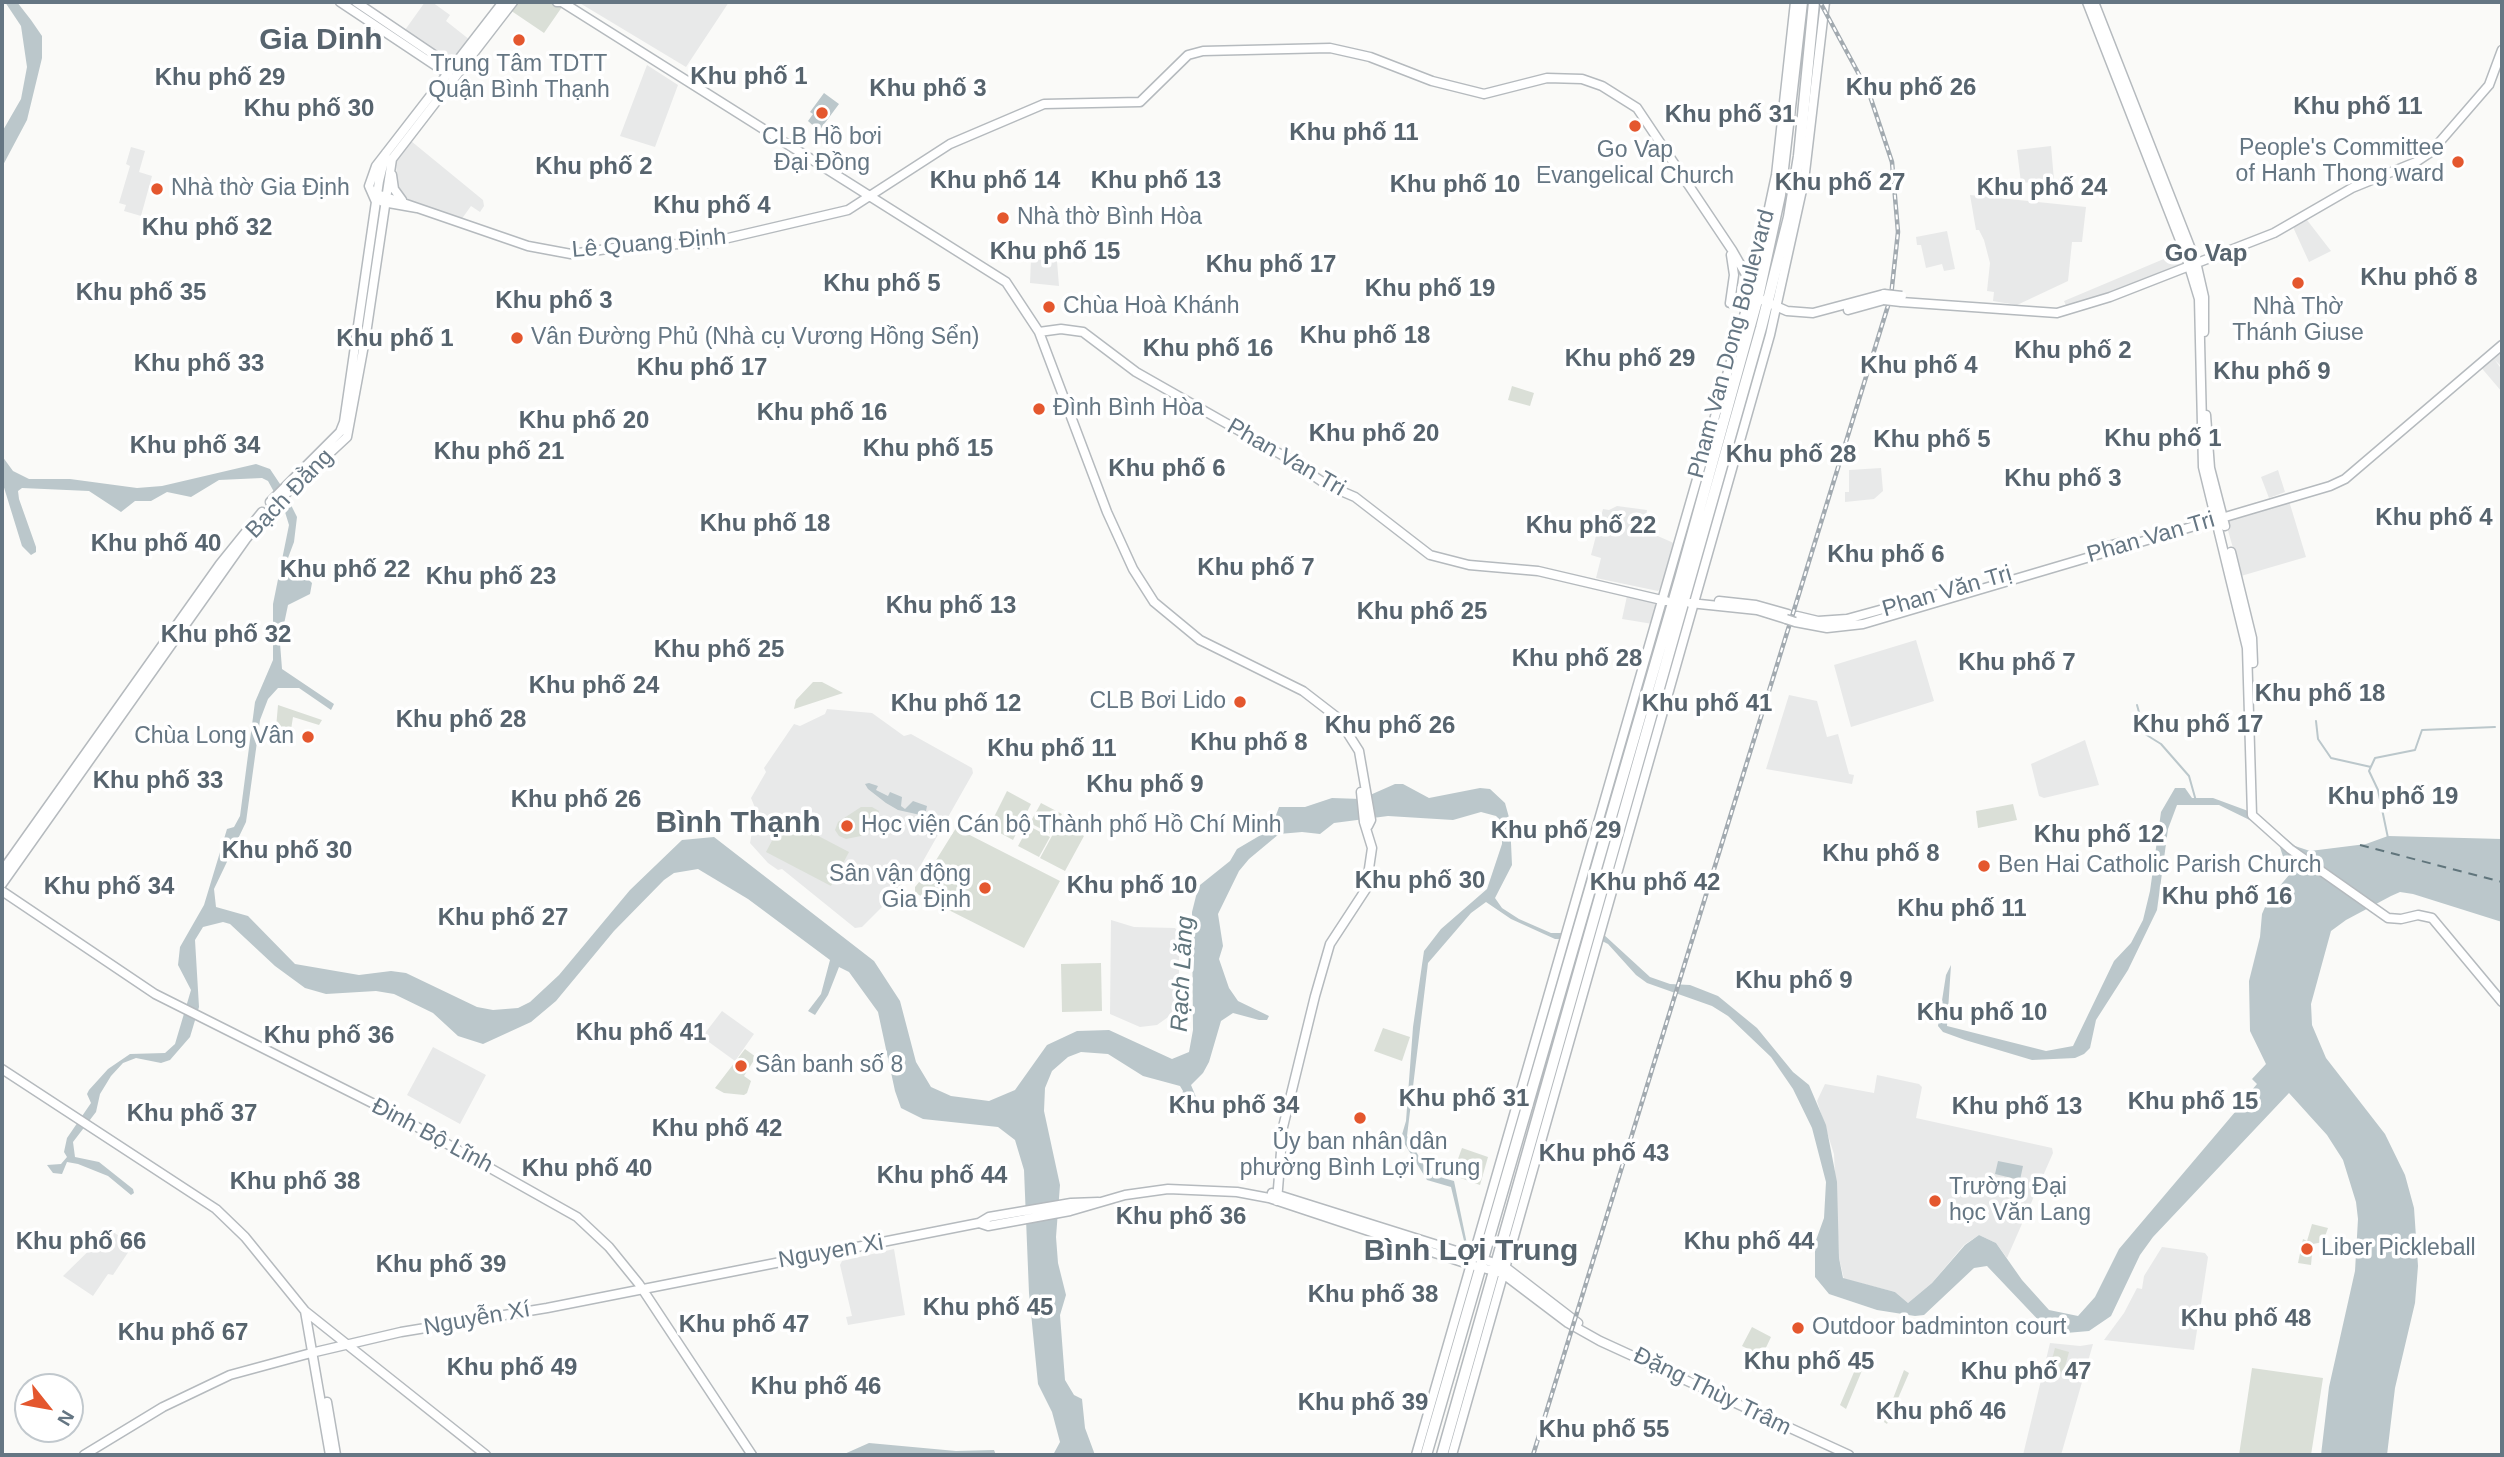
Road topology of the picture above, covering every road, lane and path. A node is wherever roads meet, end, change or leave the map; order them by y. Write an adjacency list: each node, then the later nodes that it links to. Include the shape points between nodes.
1 (340, 2): 13 (main road)
2 (356, 2): 13 (main road)
3 (503, 2): 15 (main road)
4 (513, 2): 15 (main road)
5 (557, 2): 6 (main road)
6 (562, 2): 19 (main road)
7 (1795, 2): 26 (main road, Pham Van Dong Boulevard)
8 (1802, 2): 26 (highway, Pham Van Dong Boulevard, via 1780,195)
9 (1814, 2): 17 (highway, Pham Van Dong Boulevard)
10 (1825, 2): 16 (main road, Pham Van Dong Boulevard)
11 (2087, 2): 24 (main road)
12 (2094, 2): 24 (main road)
13 (369, 16): 15 (main road)
14 (2502, 50): 24 (main road, via 2489,85 2431,152 2352,188 2274,233)
15 (452, 72): 18 (main road)
16 (1817, 89): 17 (main road); 26 (main road, Pham Van Dong Boulevard, via 1797,220)
17 (1806, 101): 26 (highway, Pham Van Dong Boulevard, via 1789,217)
18 (389, 156): 20 (main road); 20 (main road, via 370,178 369,192); 21 (main road, via 393,186)
19 (867, 196): 22 (main road, Lê Quang Định, via 843,210 707,243 570,254 528,246); 23 (main road, Lê Quang Định, via 950,144 1029,108 1055,102 1140,102 1188,55 1330,48 1370,57 1447,86 1489,94 1547,78 1582,79 1602,86 1637,108); 27 (main road, via 1006,282)
20 (381, 199): 21 (main road, Lê Quang Định); 22 (main road, Lê Quang Định); 38 (main road, Bạch Đằng, via 340,432 242,534)
21 (402, 200): 22 (main road, Lê Quang Định)
22 (417, 208)
23 (1730, 248): 25 (main road); 26 (main road)
24 (2192, 264): 26 (main road, bridge, via 2110,298 2061,312 1884,297 1822,316 1796,317); 33 (main road, via 2205,307 2203,378 2210,468)
25 (1732, 280): 26 (main road, via 1740,277); 26 (main road, via 1731,306)
26 (1760, 302): 30 (main road, Pham Van Dong Boulevard); 31 (highway, Pham Van Dong Boulevard); 36 (highway, Pham Van Dong Boulevard)
27 (1039, 332): 36 (main road, Phan Van Tri, via 1083,332 1136,372 1354,497 1430,555); 44 (main road, via 1119,539 1154,602 1200,640 1315,699 1338,718 1361,756 1372,848 1366,889 1330,944 1284,1118)
28 (2502, 340): 32 (main road)
29 (2502, 345): 32 (main road)
30 (1756, 386): 31 (main road); 37 (main road, Pham Van Dong Boulevard)
31 (1743, 398): 37 (highway, Pham Van Dong Boulevard)
32 (2376, 450): 33 (main road, via 2345,479)
33 (2220, 516): 34 (main road, Phan Van Tri); 34 (main road); 42 (main road, via 2248,648 2253,811 2292,846 2390,917 2423,915 2437,922)
34 (2129, 542): 35 (main road, Phan Van Tri)
35 (1955, 592): 37 (main road, Phan Văn Trị, via 1862,620 1818,621 1791,618 1756,605)
36 (1668, 598): 37 (main road); 45 (highway, Pham Van Dong Boulevard)
37 (1690, 601): 46 (highway)
38 (36, 830): 39 (main road, Bạch Đằng); 40 (main road, Bạch Đằng)
39 (2, 871)
40 (2, 884)
41 (2, 891): 47 (main road, Đinh Bộ Lĩnh, via 181,1008 338,1084 546,1198 593,1231)
42 (2502, 1002)
43 (2, 1069): 48 (main road, via 216,1209)
44 (1276, 1197): 45 (main road); 47 (main road, Nguyen Xi, via 1175,1188 1125,1195 1021,1216 989,1217 979,1223)
45 (1478, 1263): 46 (main road); 51 (main road, Pham Van Dong Boulevard); 51 (highway, Pham Van Dong Boulevard, via 1464,1325)
46 (1499, 1268): 52 (highway); 62 (main road, Đặng Thùy Trâm, via 1613,1344)
47 (642, 1289): 49 (main road, Nguyễn Xí); 57 (main road, Đinh Bộ Lĩnh)
48 (305, 1311): 49 (main road); 50 (main road)
49 (345, 1345): 50 (main road, Nguyễn Xí); 56 (main road)
50 (312, 1352): 53 (main road, Nguyễn Xí, via 230,1375 163,1407); 54 (main road); 55 (main road)
51 (1434, 1409): 58 (main road); 59 (highway)
52 (1458, 1418): 60 (highway); 61 (main road)
53 (84, 1455)
54 (330, 1455)
55 (336, 1455)
56 (486, 1455)
57 (752, 1455)
58 (1418, 1455)
59 (1426, 1455)
60 (1442, 1455)
61 (1450, 1455)
62 (1849, 1455)

